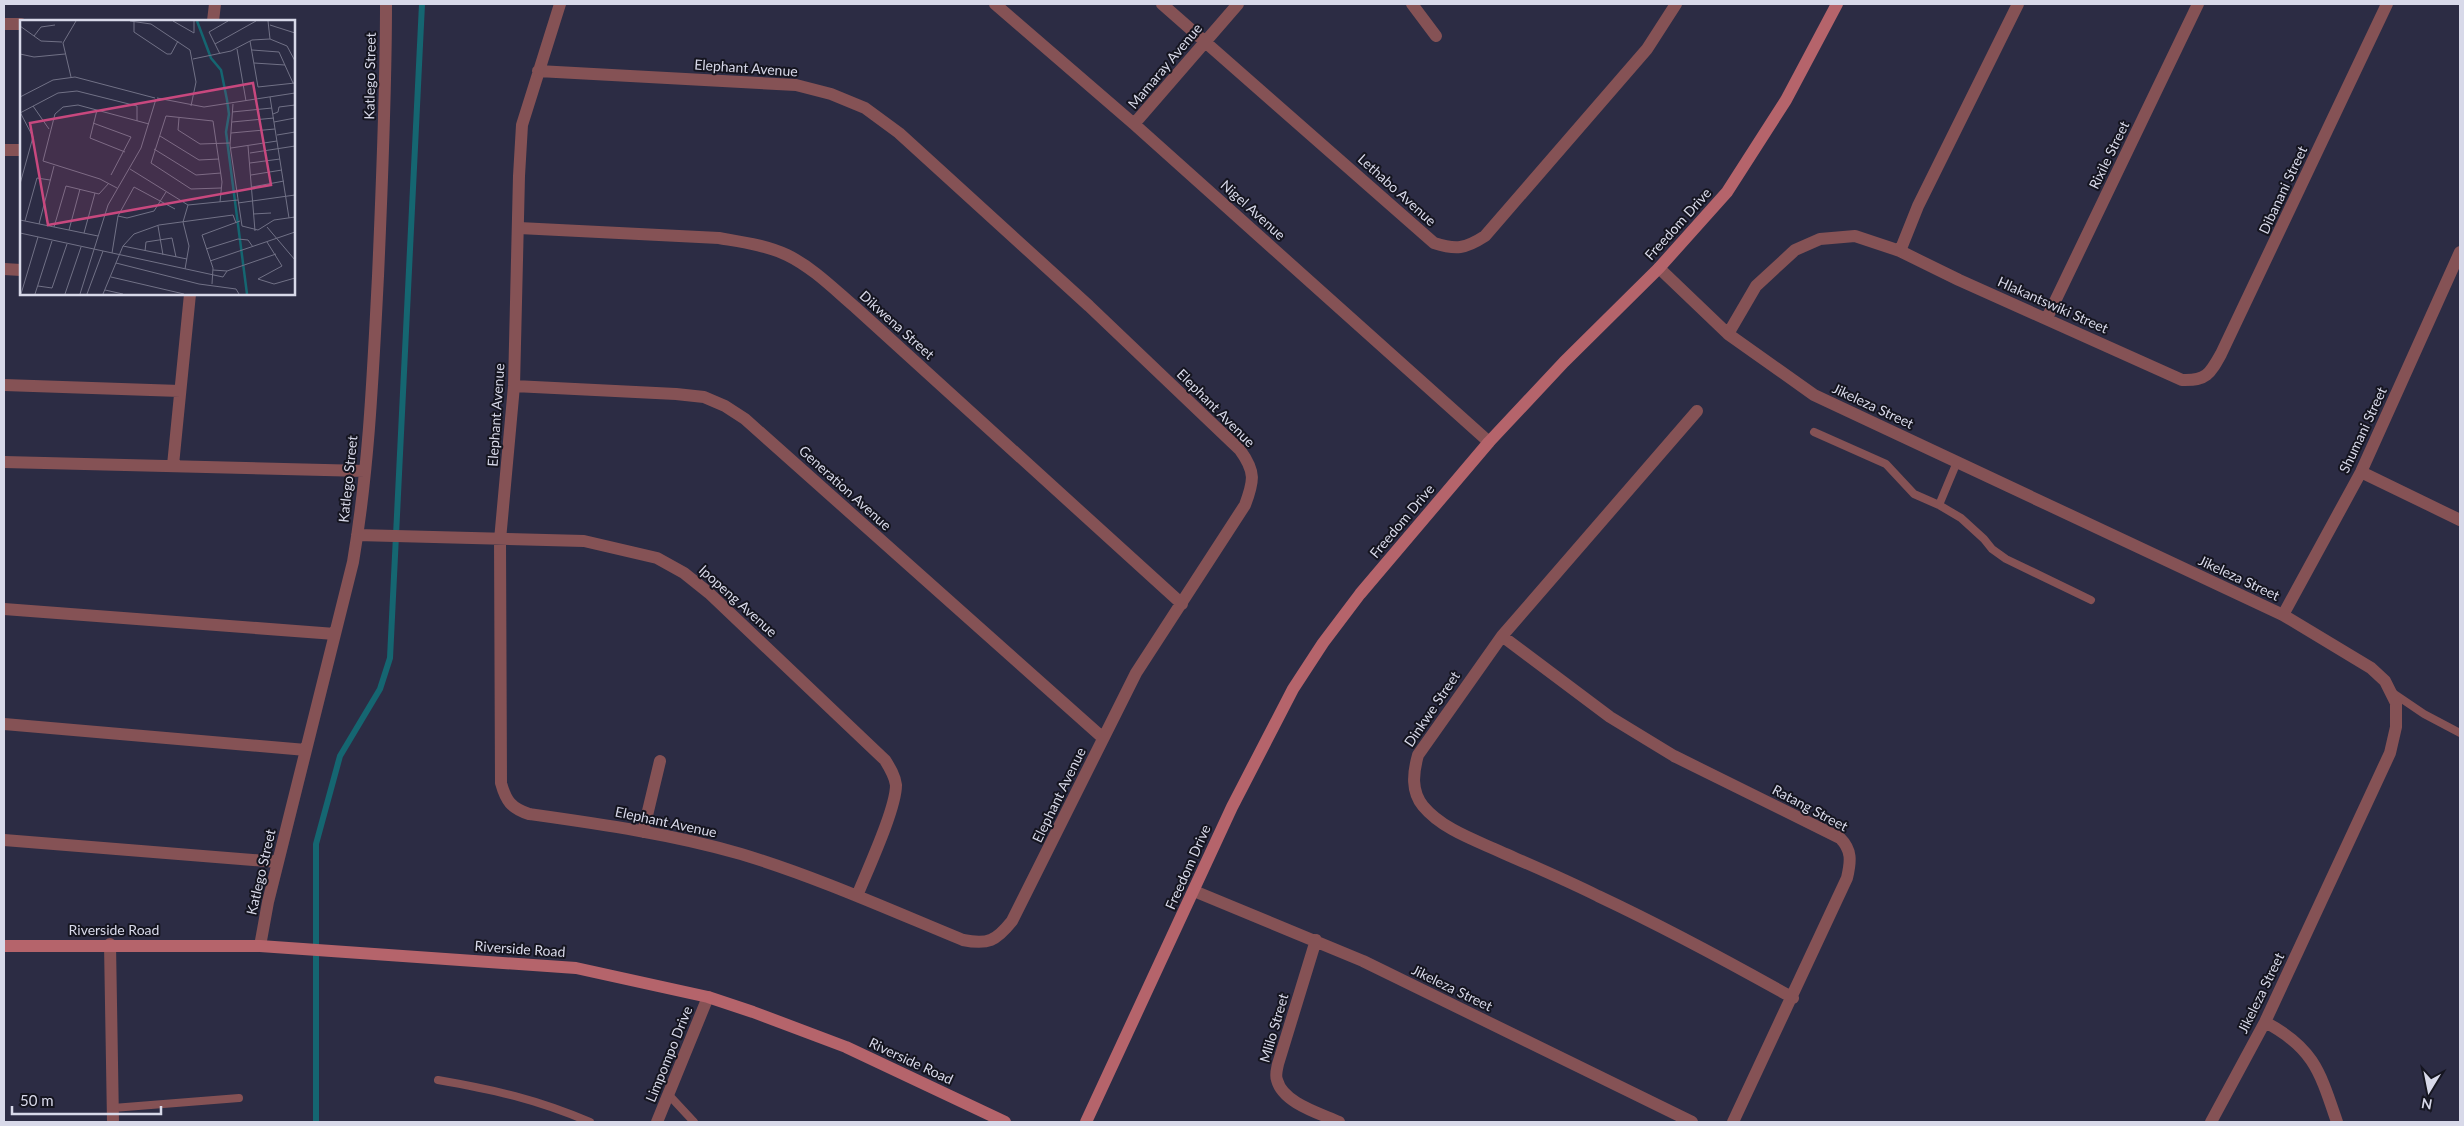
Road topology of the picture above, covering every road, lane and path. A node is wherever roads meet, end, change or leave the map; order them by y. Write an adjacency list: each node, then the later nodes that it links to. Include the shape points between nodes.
1 (215, 4): 13 (street)
2 (386, 4): 41 (street, Katlego Street, via 386,91)
3 (560, 4): 18 (street)
4 (994, 4): 19 (street, Nigel Avenue)
5 (1162, 4): 17 (street, Lethabo Avenue)
6 (1238, 4): 17 (street, Mamaray Avenue)
7 (1412, 4): 16 (street)
8 (1676, 4): 17 (street, Lethabo Avenue, via 1647,49 1485,236 1463,247 1450,248 1434,242)
9 (1837, 4): 25 (street, Freedom Drive, via 1786,100 1736,178 1694,231)
10 (2018, 4): 23 (street, via 1918,206)
11 (2198, 4): 29 (street, Rixile Street)
12 (2387, 4): 31 (street, Dibanani Street, via 2221,354 2210,373)
13 (213, 20)
14 (4, 24): 15 (street)
15 (20, 24)
16 (1436, 36)
17 (1206, 40): 19 (street, Mamaray Avenue)
18 (538, 71): 22 (street, Elephant Avenue, via 522,126); 48 (street, Elephant Avenue, via 796,85 831,94 865,108 899,133 1089,306 1240,450 1250,464 1253,474 1245,505)
19 (1134, 124): 37 (street, Nigel Avenue)
20 (4, 150): 21 (street)
21 (20, 150)
22 (519, 228): 33 (street, Elephant Avenue); 48 (street, Dikwena Street, via 720,238 752,243 788,255 855,307)
23 (1900, 250): 29 (street, Hlakantswiki Street); 30 (street, Hlakantswiki Street, via 1855,236 1820,240 1795,250 1756,286)
24 (2460, 252): 42 (street, Shumani Street)
25 (1659, 268): 30 (street, Jikeleza Street); 37 (street, Freedom Drive)
26 (4, 269): 27 (street)
27 (20, 270)
28 (190, 295): 34 (street)
29 (2047, 318): 31 (street, Hlakantswiki Street, via 2182,380)
30 (1728, 334): 39 (street, Jikeleza Street, via 1814,395)
31 (2197, 381)
32 (4, 385): 34 (street)
33 (514, 386): 46 (street, Elephant Avenue); 56 (street, Generation Avenue, via 676,394 704,397 726,406 745,419)
34 (180, 391): 40 (street)
35 (1697, 411): 52 (street, Dinkwe Street)
36 (1814, 432): 43 (lane, via 1886,464 1914,494)
37 (1489, 442): 62 (street, Freedom Drive, via 1360,594 1313,658 1256,759)
38 (4, 462): 40 (street)
39 (1957, 462): 43 (lane); 50 (street, Jikeleza Street)
40 (174, 465): 41 (street)
41 (365, 471): 45 (street, Katlego Street)
42 (2361, 472): 44 (street); 50 (street, Shumani Street)
43 (1938, 505): 47 (lane, via 1961,518 2006,559)
44 (2460, 520)
45 (358, 535): 46 (street, Ipopeng Avenue); 51 (street, Katlego Street)
46 (500, 540): 59 (street, Elephant Avenue, via 504,797 517,810 529,814); 63 (street, Ipopeng Avenue, via 584,541 657,558 684,573 885,760 893,773 895,795)
47 (2091, 600)
48 (1182, 604): 56 (street, Elephant Avenue, via 1136,673)
49 (4, 609): 51 (street)
50 (2283, 615): 53 (street, Jikeleza Street, via 2371,668)
51 (336, 634): 57 (street, Katlego Street)
52 (1502, 636): 69 (street, Ratang Street, via 1610,717 1674,756 1840,838 1846,844 1851,855 1847,878); 69 (street, Dinkwe Street, via 1418,756 1413,786 1422,805 1461,833 1598,896)
53 (2392, 693): 55 (lane); 70 (street, Jikeleza Street, via 2396,720 2390,753)
54 (4, 724): 57 (street)
55 (2460, 733)
56 (1103, 738): 63 (street, Elephant Avenue, via 1012,922 996,938 983,942 963,940)
57 (306, 750): 61 (street, Katlego Street)
58 (660, 762): 59 (street)
59 (643, 832): 63 (street, Elephant Avenue, via 740,854)
60 (4, 840): 61 (street)
61 (278, 862): 67 (street, Katlego Street)
62 (1194, 891): 64 (street, Jikeleza Street); 80 (street, Freedom Drive)
63 (857, 896)
64 (1316, 940): 81 (street, Mlilo Street, via 1276,1078 1290,1098); 82 (street, Jikeleza Street)
65 (110, 944): 66 (street, Riverside Road); 67 (street, Riverside Road); 74 (street)
66 (4, 946)
67 (260, 946): 68 (street, Riverside Road, via 576,968)
68 (708, 997): 72 (street, Limpompo Drive); 79 (street, Riverside Road, via 846,1047)
69 (1793, 998): 83 (street, Ratang Street)
70 (2265, 1022): 84 (street, Jikeleza Street); 85 (street, via 2283,1032 2310,1057 2319,1071)
71 (438, 1080): 76 (lane, via 536,1100)
72 (668, 1094): 77 (street, Limpompo Drive); 78 (lane)
73 (239, 1098): 74 (lane)
74 (113, 1108): 75 (street)
75 (114, 1122)
76 (590, 1122)
77 (658, 1122)
78 (694, 1122)
79 (1005, 1122)
80 (1086, 1122)
81 (1339, 1122)
82 (1692, 1122)
83 (1733, 1122)
84 (2211, 1122)
85 (2337, 1122)

